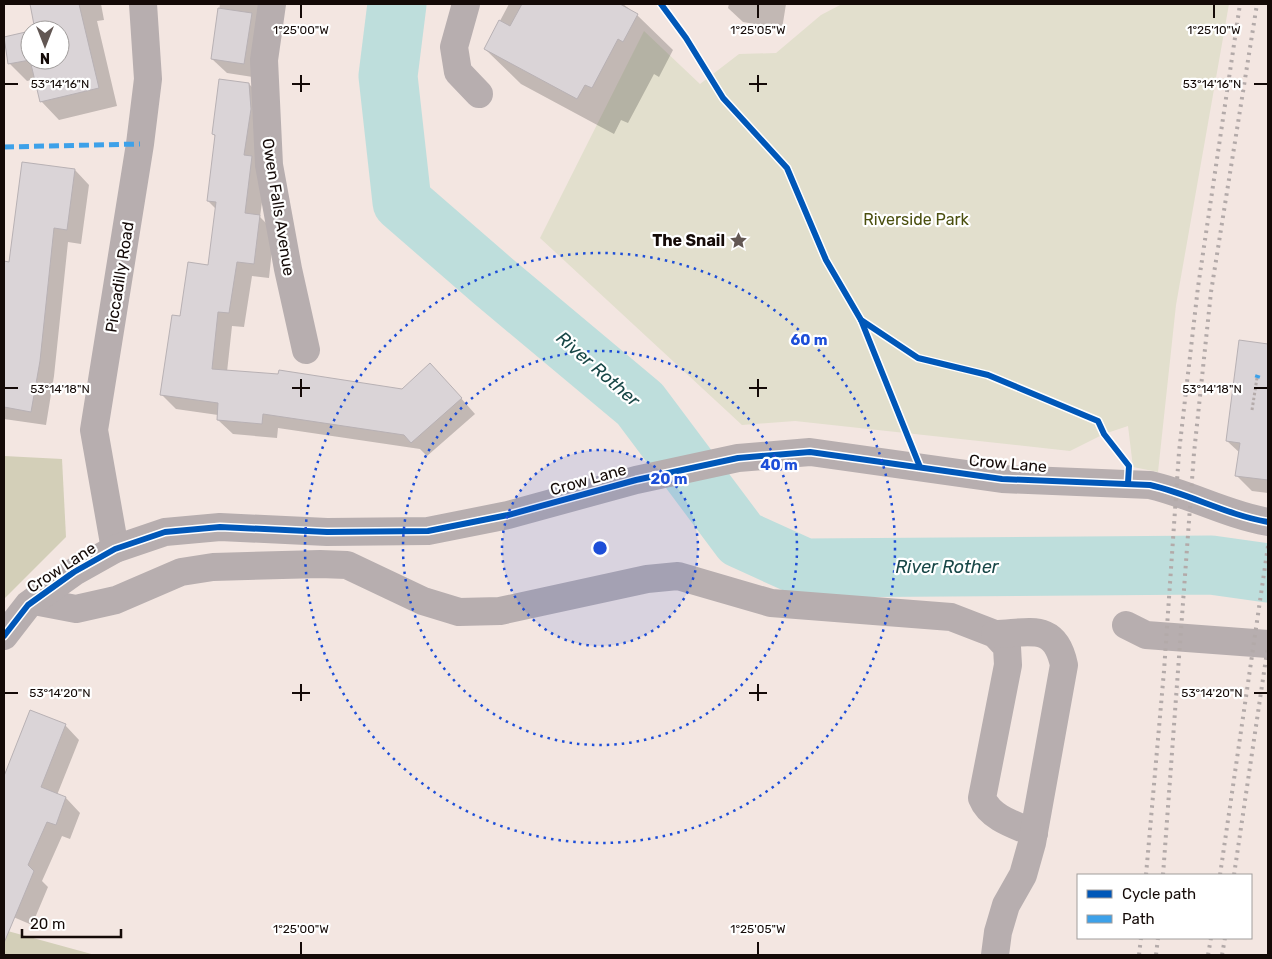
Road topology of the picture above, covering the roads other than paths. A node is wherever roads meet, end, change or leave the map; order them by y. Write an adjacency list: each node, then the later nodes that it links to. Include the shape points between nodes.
1 (143, 4): 7 (street, Piccadilly Road, via 148,80 94,430)
2 (272, 4): 5 (street, Owen Falls Avenue, via 264,60 269,166)
3 (466, 4): 4 (street, via 454,47 458,72)
4 (480, 94)
5 (306, 350)
6 (1268, 522): 7 (street, Crow Lane, via 1232,514 1150,485 1002,479 810,452 738,458 636,480 508,515 428,531 327,532 220,527 165,532)
7 (115, 549): 8 (street, Crow Lane, via 74,572)
8 (34, 601): 10 (street, via 76,609 116,600 181,572 214,567 320,564 347,565 423,601 459,612 500,611 647,579 678,576 771,603 951,617); 11 (street, Crow Lane)
9 (1126, 625): 12 (street, via 1146,635)
10 (995, 634): 13 (street, via 1007,647 1008,665 982,798 984,805 994,814); 13 (street, via 1040,632 1051,637 1060,648 1064,665)
11 (4, 636)
12 (1268, 644)
13 (1034, 833): 14 (street, via 1023,875 1006,905)
14 (995, 955)

